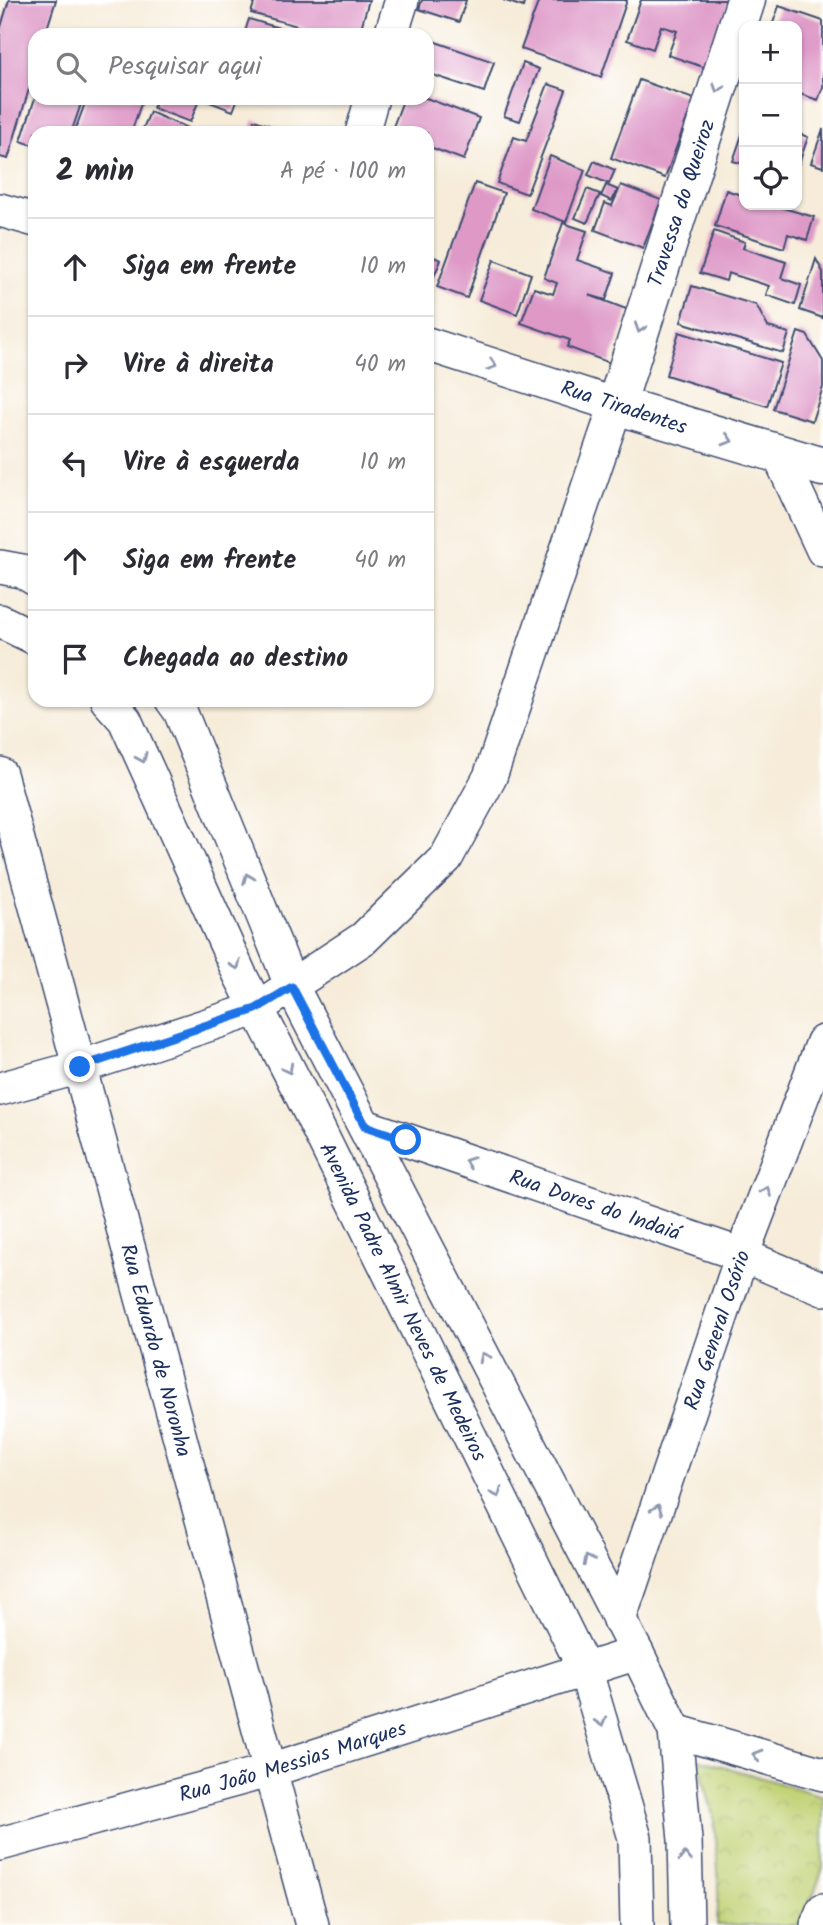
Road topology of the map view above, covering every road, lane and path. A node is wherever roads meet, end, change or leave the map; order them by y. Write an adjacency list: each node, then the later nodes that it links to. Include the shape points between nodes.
1 (402, 0): 3 (street)
2 (746, 0): 9 (main road, Travessa do Queiroz, one-way to 9)
3 (393, 28)
4 (370, 105): 5 (street)
5 (364, 126)
6 (0, 210): 7 (street)
7 (28, 218)
8 (434, 346): 9 (street, Rua Tiradentes, one-way to 9)
9 (616, 405): 10 (main road, Rua Tiradentes, one-way to 10); 20 (street, via 490,776 446,858 364,939)
10 (779, 456): 11 (main road, Rua Tiradentes); 12 (street)
11 (823, 467)
12 (823, 550)
13 (0, 567): 14 (street)
14 (28, 575)
15 (0, 621): 16 (street)
16 (28, 635)
17 (113, 707): 21 (street, Avenida Padre Almir Neves de Medeiros, one-way to 21, via 125,720)
18 (180, 707): 20 (street, Avenida Padre Almir Neves de Medeiros, one-way to 18)
19 (0, 774): 23 (street, Rua Eduardo de Noronha)
20 (292, 987): 21 (street); 25 (street, Avenida Padre Almir Neves de Medeiros)
21 (256, 1009): 23 (street); 30 (street, Avenida Padre Almir Neves de Medeiros, one-way to 30)
22 (823, 1042): 26 (street, Rua General Osório, one-way to 22)
23 (80, 1067): 24 (street); 32 (street, Rua Eduardo de Noronha)
24 (0, 1089)
25 (365, 1126): 26 (street, Rua Dores do Indaiá, one-way to 25); 28 (street, Avenida Padre Almir Neves de Medeiros, one-way to 25)
26 (742, 1255): 27 (street, Rua Dores do Indaiá); 28 (street, Rua General Osório, one-way to 26)
27 (823, 1289)
28 (619, 1620): 29 (street, Avenida Padre Almir Neves de Medeiros)
29 (637, 1653): 30 (street, Rua João Messias Marques); 31 (street, Avenida Padre Almir Neves de Medeiros)
30 (586, 1672): 32 (street, Rua João Messias Marques); 37 (street, Avenida Padre Almir Neves de Medeiros, one-way to 37, via 635,1838)
31 (675, 1731): 33 (street, one-way to 31); 38 (street, Avenida Padre Almir Neves de Medeiros, one-way to 31)
32 (268, 1771): 34 (street, Rua João Messias Marques); 36 (street, Rua Eduardo de Noronha)
33 (823, 1774)
34 (0, 1844)
35 (823, 1910): 39 (street)
36 (312, 1925)
37 (637, 1925)
38 (687, 1925)
39 (817, 1925)

